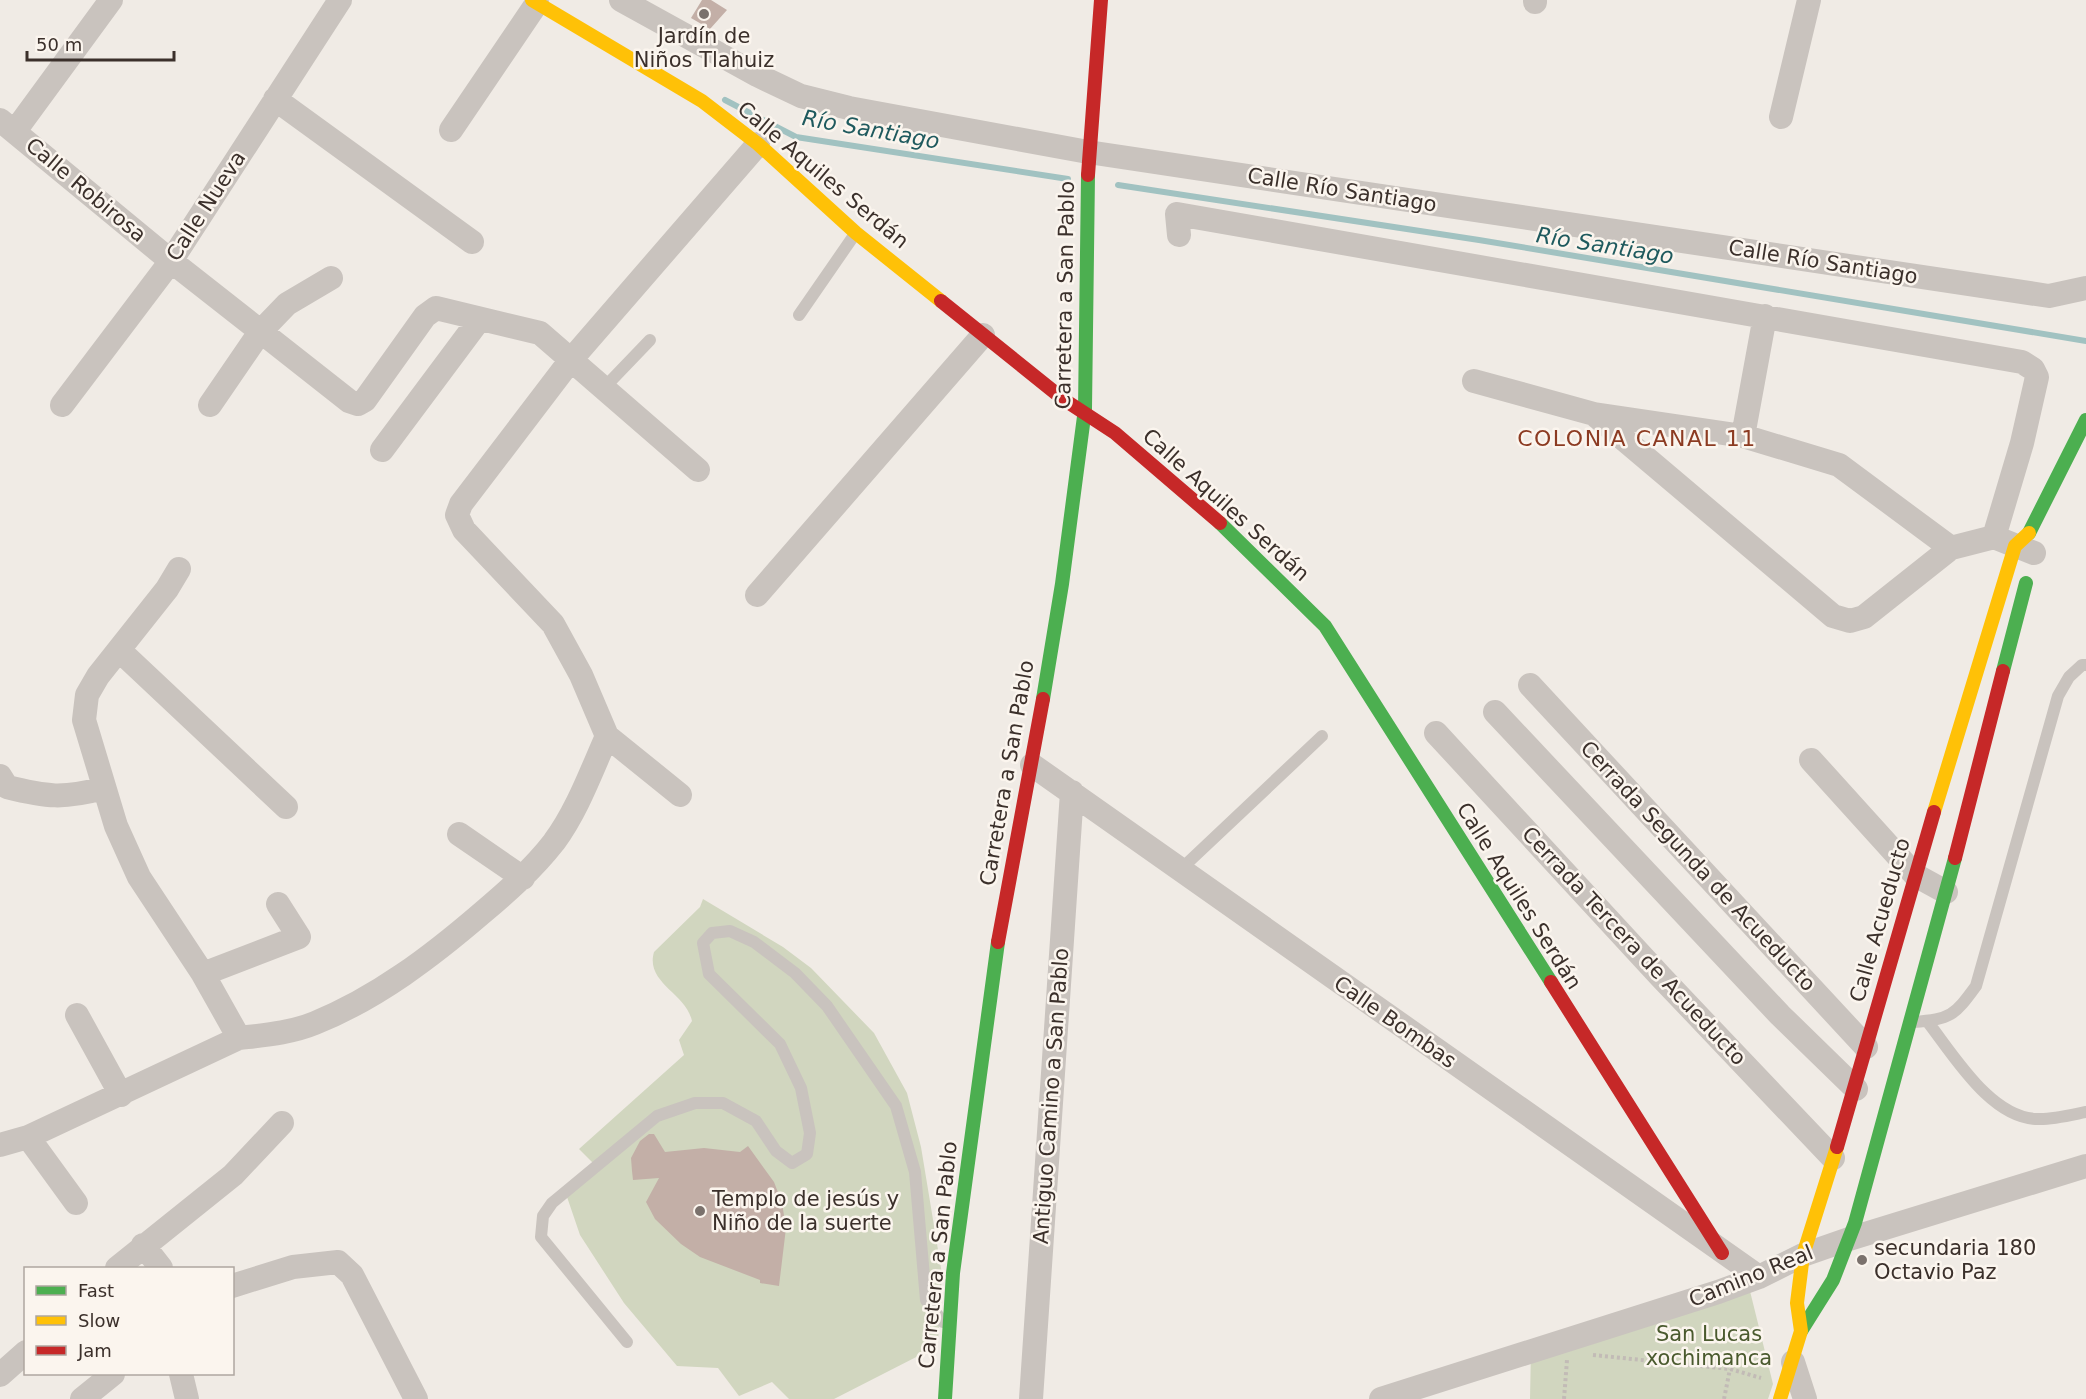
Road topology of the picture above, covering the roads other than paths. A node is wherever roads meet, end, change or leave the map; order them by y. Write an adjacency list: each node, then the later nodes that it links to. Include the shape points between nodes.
1 (111, 0): 9 (street)
2 (340, 0): 7 (street, Calle Nueva)
3 (621, 0): 12 (street, Calle Río Santiago, via 801,96)
4 (1809, 0): 8 (street)
5 (1099, 1): 12 (street)
6 (534, 2): 10 (street); 11 (street, Calle Aquiles Serdán, via 702,101)
7 (275, 99): 15 (street); 16 (street, Calle Nueva)
8 (1781, 117)
9 (7, 125): 16 (street, Calle Robirosa)
10 (451, 130)
11 (758, 144): 13 (street, Calle Aquiles Serdán); 25 (street)
12 (1088, 152): 18 (street, Calle Río Santiago, via 2049,296); 30 (street, Carretera a San Pablo)
13 (856, 233): 19 (lane); 23 (street, Calle Aquiles Serdán)
14 (1179, 235): 20 (street, via 1177,214)
15 (472, 242)
16 (171, 261): 22 (street, Calle Robirosa); 28 (street, Calle Nueva)
17 (331, 278): 22 (street, via 287,304)
18 (2085, 286)
19 (799, 315)
20 (1765, 316): 33 (street); 36 (street, via 2022,362 2033,369 2037,378 2022,442)
21 (479, 320): 22 (street, Calle Robirosa, via 431,310 365,400 358,404); 25 (street, via 540,333); 34 (street)
22 (260, 332): 29 (street)
23 (983, 335): 30 (street, Calle Aquiles Serdán, via 1062,399); 39 (street)
24 (650, 340): 27 (lane)
25 (570, 361): 27 (street); 45 (street, via 461,504 457,515 464,530 553,624 581,675)
26 (1474, 381): 31 (street)
27 (602, 390): 35 (street)
28 (62, 405)
29 (210, 405)
30 (1085, 409): 48 (street, Carretera a San Pablo, via 1062,584); 77 (street, Calle Aquiles Serdán, via 1257,556 1325,626)
31 (1594, 414): 33 (street); 37 (street, via 1833,616 1850,621 1864,617)
32 (2086, 420): 36 (street, Calle Acueducto)
33 (1743, 436): 37 (street, via 1839,465)
34 (382, 450)
35 (698, 470)
36 (2019, 542): 37 (street); 56 (street, Calle Acueducto); 58 (street, Calle Acueducto)
37 (1951, 548)
38 (179, 569): 40 (street)
39 (757, 595)
40 (119, 650): 50 (street, via 87,695 84,720); 53 (street)
41 (2086, 665): 62 (lane, via 2069,678 2058,696 1976,986 1947,1018)
42 (1530, 685): 65 (street, Cerrada Segunda de Acueducto)
43 (1495, 712): 66 (street, via 1780,1015)
44 (1436, 733): 72 (street, Cerrada Tercera de Acueducto)
45 (607, 736): 52 (street); 57 (street, via 575,808)
46 (1322, 736): 55 (lane)
47 (1811, 760): 56 (street)
48 (1032, 765): 51 (street, Calle Bombas); 83 (street, Carretera a San Pablo, via 1001,919 983,1041 952,1273)
49 (0, 776): 50 (street, via 7,787 48,797)
50 (104, 788): 60 (street, via 139,877)
51 (1072, 792): 55 (street, Calle Bombas); 96 (street, Antiguo Camino a San Pablo)
52 (680, 795)
53 (286, 807)
54 (459, 834): 57 (street)
55 (1180, 870): 77 (street, Calle Bombas)
56 (1915, 875): 58 (street); 65 (street, Calle Acueducto)
57 (523, 878): 64 (street, via 433,954 357,1004 276,1034)
58 (1946, 892): 63 (street, Calle Acueducto)
59 (278, 904): 60 (street, via 299,938)
60 (203, 974): 64 (street)
61 (77, 1015): 67 (street)
62 (1928, 1021): 63 (lane); 68 (lane, via 1983,1092 2013,1114 2038,1119)
63 (1912, 1022): 75 (street, Calle Acueducto)
64 (239, 1038): 67 (street)
65 (1866, 1047): 66 (street, Calle Acueducto)
66 (1856, 1089): 72 (street, Calle Acueducto)
67 (121, 1095): 70 (street)
68 (2086, 1112)
69 (282, 1123): 76 (street, via 233,1175)
70 (28, 1137): 71 (street); 74 (street)
71 (1, 1141)
72 (1833, 1158): 78 (street, Calle Acueducto)
73 (2086, 1166): 75 (street, Camino Real)
74 (76, 1203)
75 (1849, 1239): 78 (street, Camino Real); 84 (street, Calle Acueducto, via 1819,1308)
76 (143, 1245): 79 (street); 80 (street)
77 (1722, 1253): 81 (street, Calle Bombas)
78 (1803, 1255): 81 (street, Camino Real); 84 (street, Calle Acueducto, via 1797,1303)
79 (119, 1267)
80 (160, 1267)
81 (1759, 1277): 97 (street, Camino Real)
82 (234, 1285): 94 (street, via 293,1267 338,1262 352,1275)
83 (950, 1331): 85 (lane, via 926,1300 915,1172 896,1106 827,1006 795,972 754,942 730,931 712,933 703,944 709,974 780,1044 801,1088 810,1133 807,1154 792,1163 776,1152 756,1120 723,1103 695,1103 657,1116 552,1203 543,1216 542,1237); 95 (street, Carretera a San Pablo)
84 (1801, 1331): 87 (street, Calle Acueducto)
85 (627, 1342)
86 (24, 1354): 88 (street)
87 (1793, 1362): 91 (street, Calle Acueducto); 98 (street)
88 (0, 1375)
89 (112, 1375): 92 (street)
90 (181, 1375): 93 (street)
91 (1781, 1395)
92 (82, 1399)
93 (187, 1399)
94 (416, 1399)
95 (945, 1399)
96 (1031, 1399)
97 (1381, 1399)
98 (1805, 1399)

